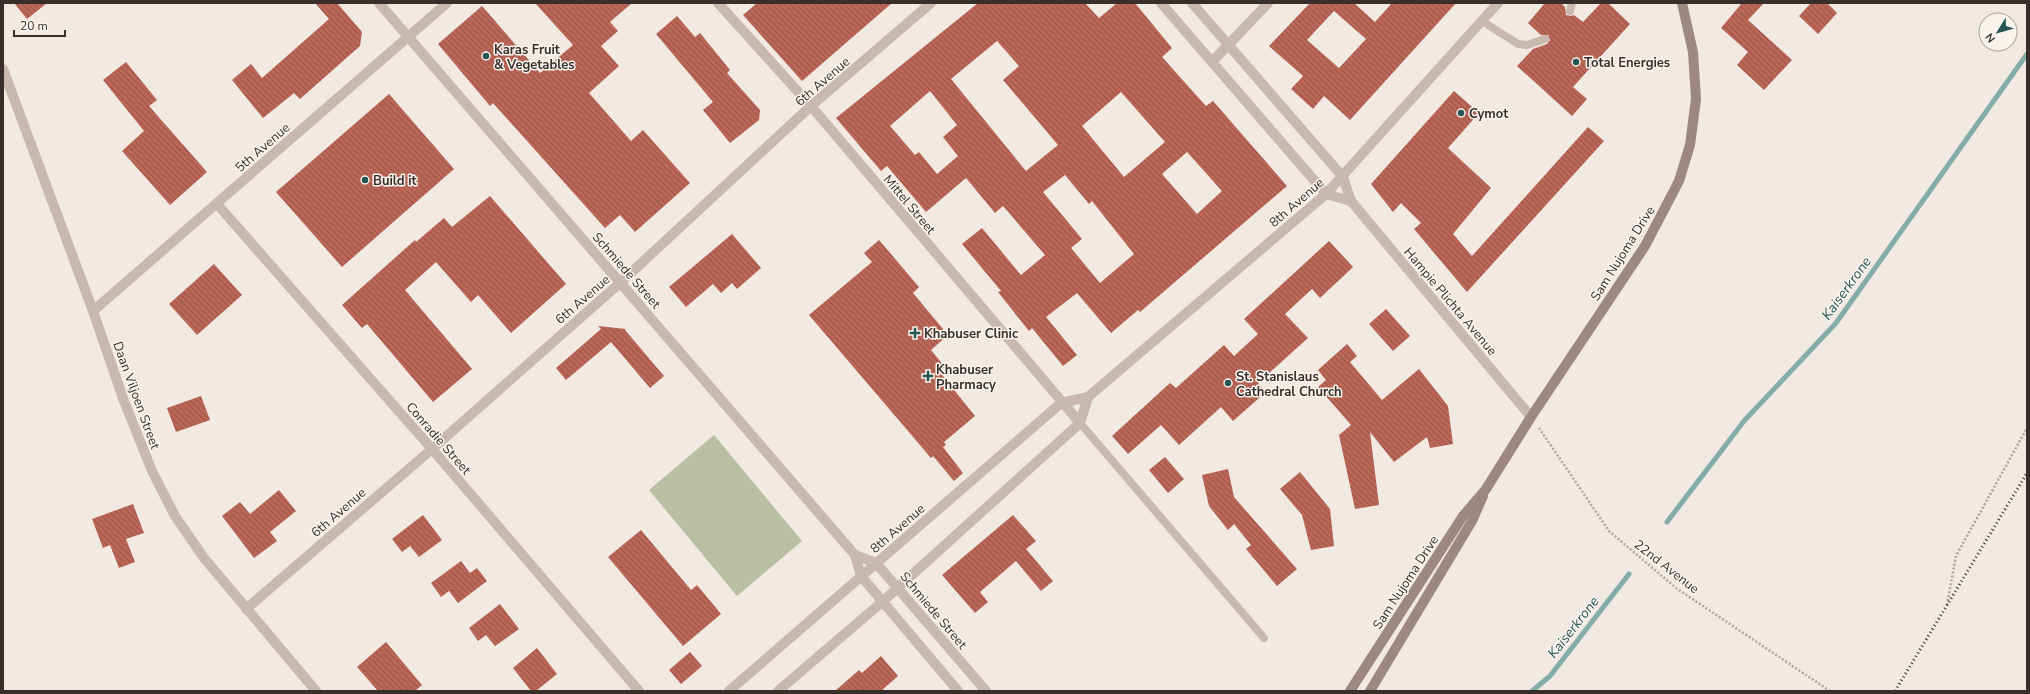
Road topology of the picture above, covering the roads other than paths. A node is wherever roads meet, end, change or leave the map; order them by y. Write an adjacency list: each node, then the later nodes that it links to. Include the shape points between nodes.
1 (379, 3): 11 (street, Schmiede Street)
2 (447, 3): 11 (street, 5th Avenue)
3 (718, 3): 16 (street, Mittel Street)
4 (931, 3): 16 (street, 6th Avenue)
5 (1161, 3): 14 (street)
6 (1192, 3): 13 (street, Hampie Plichta Avenue)
7 (1268, 3): 13 (street)
8 (1498, 3): 10 (street, 8th Avenue)
9 (1682, 3): 25 (main road, Sam Nujoma Drive, via 1693,52 1696,99 1690,145 1679,181 1645,246)
10 (1482, 21): 12 (lane, via 1518,44 1527,46); 17 (street, 8th Avenue)
11 (409, 37): 20 (street, 5th Avenue); 21 (street, Schmiede Street)
12 (1545, 39)
13 (1228, 45): 14 (street); 17 (street, Hampie Plichta Avenue)
14 (1212, 62): 18 (street)
15 (3, 69): 22 (street, Daan Viljoen Street)
16 (812, 106): 21 (street, 6th Avenue); 24 (street, Mittel Street)
17 (1343, 177): 18 (street, 8th Avenue); 19 (street, Hampie Plichta Avenue)
18 (1326, 194): 19 (street); 23 (street, 8th Avenue)
19 (1351, 201): 25 (street, Hampie Plichta Avenue)
20 (217, 204): 22 (street, 5th Avenue); 27 (street, Conradie Street)
21 (621, 282): 27 (street, 6th Avenue); 29 (street, Schmiede Street)
22 (93, 311): 34 (street, Daan Viljoen Street, via 124,401 152,471 175,516 204,558)
23 (1088, 397): 24 (street, 8th Avenue); 26 (street)
24 (1061, 403): 26 (street, Mittel Street); 30 (street, 8th Avenue)
25 (1531, 417): 28 (main road, Sam Nujoma Drive)
26 (1080, 423): 32 (street); 35 (lane)
27 (432, 449): 34 (street, 6th Avenue); 38 (street, Conradie Street)
28 (1486, 489): 43 (main road, Sam Nujoma Drive, via 1463,516); 44 (main road, Sam Nujoma Drive, via 1472,521)
29 (855, 555): 30 (street, Schmiede Street); 31 (street, Schmiede Street)
30 (876, 563): 31 (street, 8th Avenue); 32 (street, Schmiede Street)
31 (860, 576): 33 (street, Schmiede Street); 39 (street, 8th Avenue)
32 (898, 586): 33 (street); 42 (street, Schmiede Street)
33 (882, 602): 36 (street); 41 (street, Schmiede Street)
34 (246, 609): 37 (street, Daan Viljoen Street)
35 (1264, 638)
36 (789, 687): 40 (street)
37 (316, 691)
38 (639, 691)
39 (729, 691)
40 (778, 691)
41 (958, 691)
42 (986, 691)
43 (1350, 691)
44 (1370, 691)

